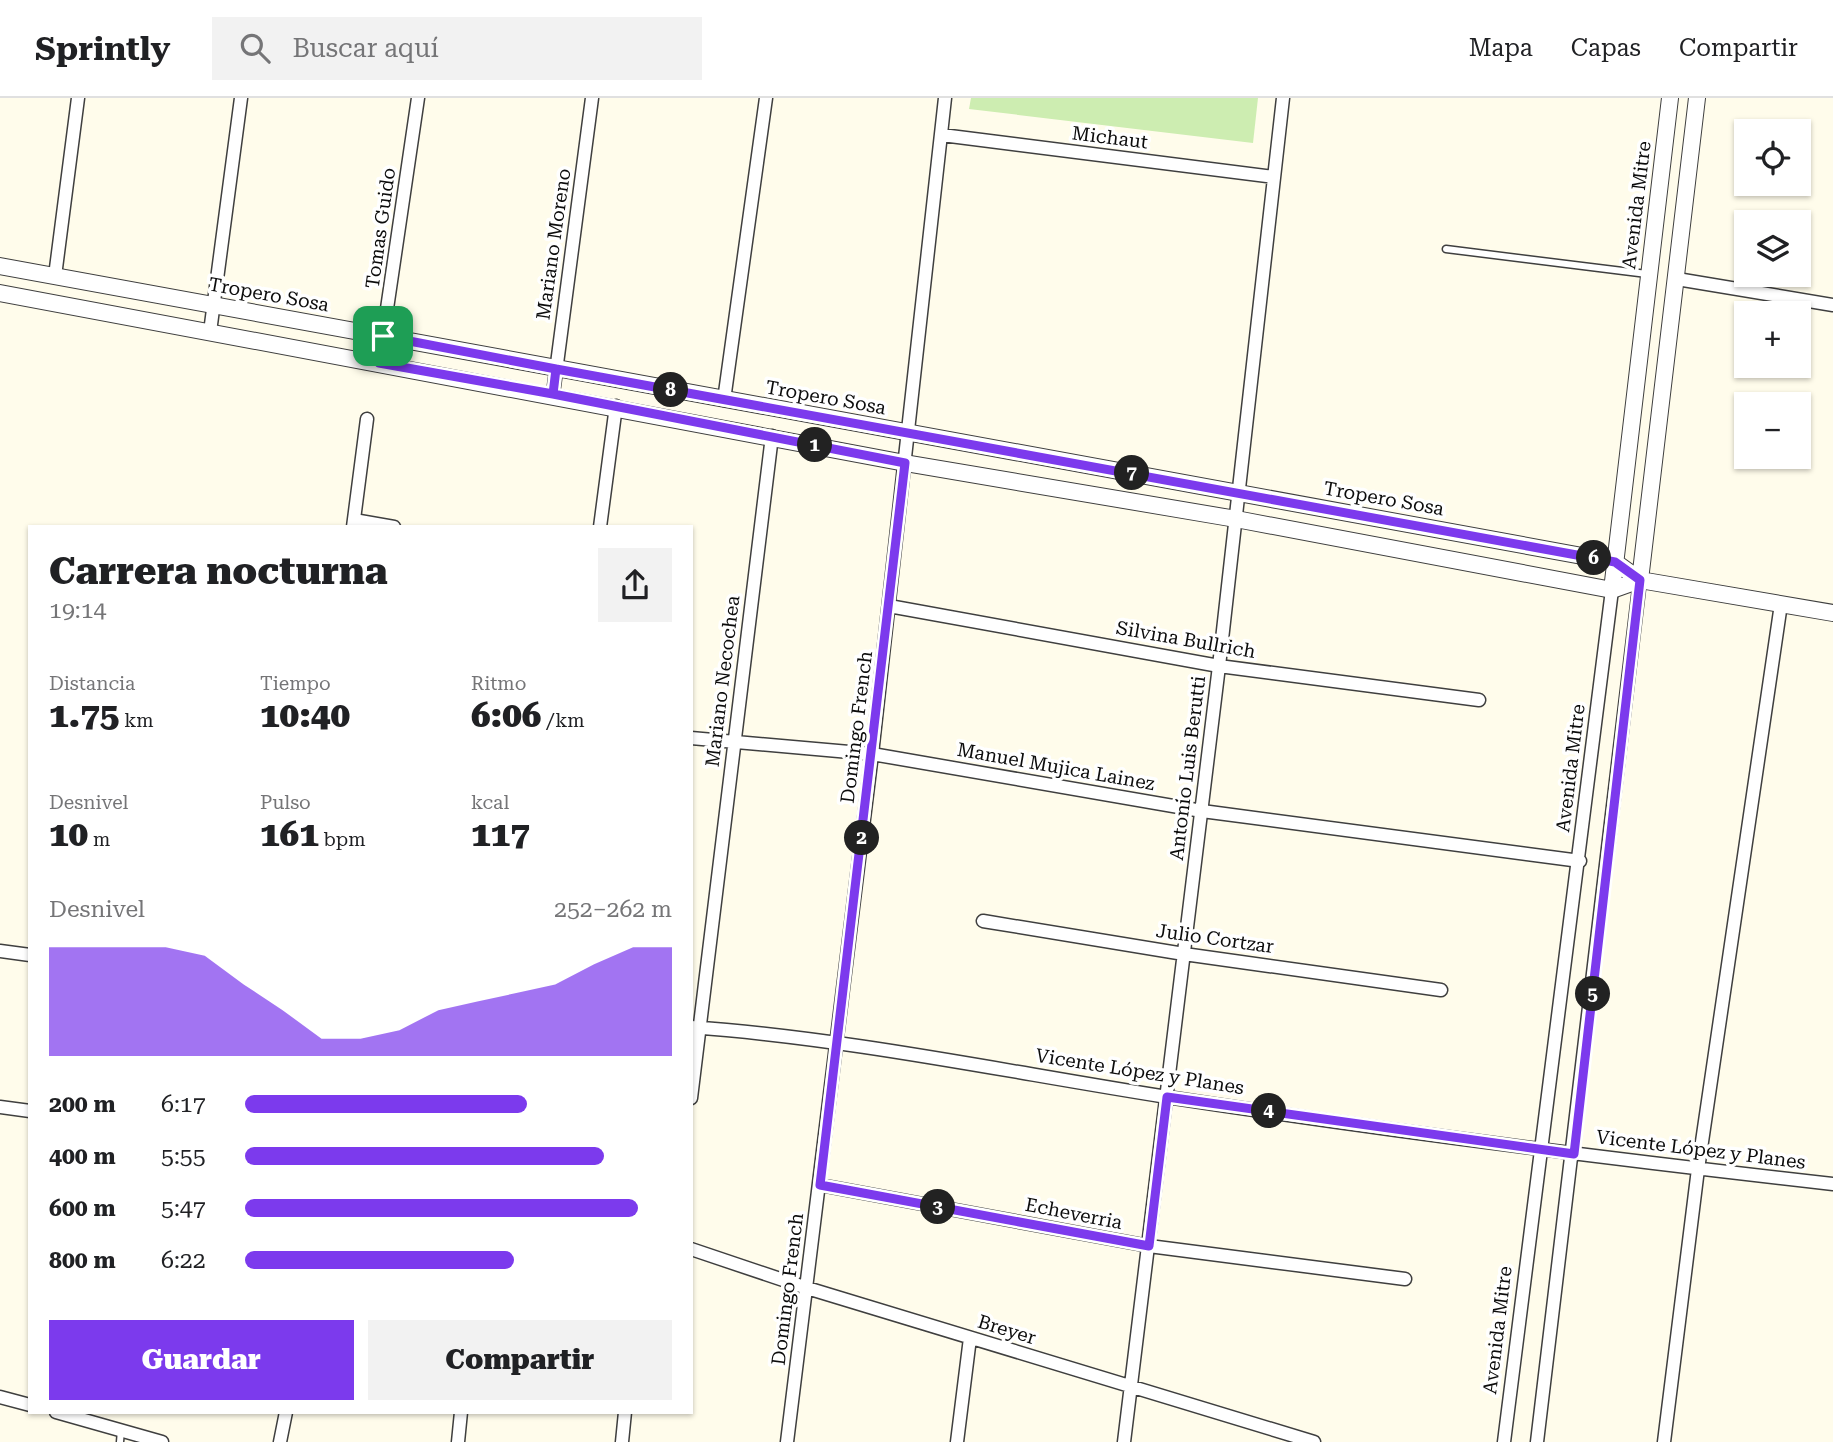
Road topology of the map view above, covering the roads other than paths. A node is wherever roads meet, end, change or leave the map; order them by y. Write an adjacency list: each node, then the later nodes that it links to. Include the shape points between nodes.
1 (78, 98): 15 (street)
2 (241, 98): 19 (street)
3 (418, 98): 21 (street, Tomas Guido)
4 (592, 98): 23 (street, Mariano Moreno)
5 (766, 98): 25 (street)
6 (945, 98): 10 (street, Domingo French)
7 (1283, 98): 11 (street, Antonio Luis Berutti)
8 (1670, 98): 14 (street, Avenida Mitre)
9 (1697, 98): 16 (street)
10 (942, 135): 11 (street, Michaut); 28 (street, Domingo French)
11 (1274, 177): 31 (street, Antonio Luis Berutti)
12 (1446, 249): 14 (lane)
13 (0, 266): 15 (street, Tropero Sosa)
14 (1649, 274): 36 (street, Avenida Mitre)
15 (55, 276): 19 (street, Tropero Sosa)
16 (1677, 279): 18 (street); 37 (street)
17 (0, 293): 20 (street)
18 (1833, 305)
19 (213, 306): 20 (street); 21 (street, Tropero Sosa)
20 (210, 332): 22 (street)
21 (383, 336): 22 (street, Tomas Guido); 23 (street, Tropero Sosa)
22 (379, 363): 24 (street)
23 (556, 369): 24 (street, Mariano Moreno); 25 (street, Tropero Sosa)
24 (553, 394): 26 (street)
25 (724, 400): 28 (street, Tropero Sosa)
26 (616, 406): 29 (street); 35 (street)
27 (367, 419): 33 (street)
28 (908, 432): 30 (street, Domingo French); 31 (street, Tropero Sosa)
29 (772, 436): 30 (street); 45 (street, Mariano Necochea)
30 (905, 463): 32 (street); 40 (street, Domingo French)
31 (1239, 493): 32 (street, Antonio Luis Berutti); 36 (street, Tropero Sosa)
32 (1236, 519): 38 (street); 42 (street, Antonio Luis Berutti)
33 (353, 523): 34 (street)
34 (374, 525)
35 (600, 525)
36 (1615, 562): 37 (street, Tropero Sosa); 38 (street, Avenida Mitre)
37 (1640, 580): 38 (street, Tropero Sosa); 39 (street, Tropero Sosa); 61 (street)
38 (1612, 590): 48 (street, Avenida Mitre)
39 (1781, 604): 41 (street, Tropero Sosa); 62 (street)
40 (889, 606): 42 (street, Silvina Bullrich); 46 (street, Domingo French)
41 (1833, 613)
42 (1219, 666): 43 (street, Silvina Bullrich); 47 (street, Antonio Luis Berutti)
43 (1479, 700)
44 (693, 738): 45 (street, Manuel Mujica Lainez)
45 (734, 742): 46 (street, Manuel Mujica Lainez); 54 (street, Mariano Necochea)
46 (872, 754): 47 (street, Manuel Mujica Lainez); 55 (street, Domingo French)
47 (1202, 811): 48 (street, Manuel Mujica Lainez); 51 (street, Antonio Luis Berutti)
48 (1580, 861): 60 (street, Avenida Mitre)
49 (983, 921): 51 (street, Julio Cortzar)
50 (0, 951): 52 (street)
51 (1184, 954): 53 (street, Julio Cortzar); 57 (street, Antonio Luis Berutti)
52 (28, 955)
53 (1441, 989)
54 (695, 1027): 55 (street, Vicente López y Planes); 56 (street, Mariano Necochea)
55 (838, 1040): 57 (street, Vicente López y Planes); 64 (street, Domingo French)
56 (693, 1062)
57 (1167, 1097): 60 (street, Vicente López y Planes); 65 (street, Antonio Luis Berutti)
58 (0, 1107): 59 (street)
59 (28, 1111)
60 (1542, 1149): 61 (street, Vicente López y Planes); 86 (street, Avenida Mitre)
61 (1574, 1154): 62 (street, Vicente López y Planes); 87 (street)
62 (1698, 1168): 63 (street, Vicente López y Planes); 88 (street)
63 (1833, 1184)
64 (820, 1185): 65 (street, Echeverria); 68 (street, Domingo French)
65 (1149, 1246): 67 (street, Echeverria); 70 (street, Antonio Luis Berutti)
66 (693, 1250): 68 (street, Breyer)
67 (1405, 1279)
68 (807, 1289): 69 (street, Breyer); 83 (street, Domingo French)
69 (970, 1338): 70 (street, Breyer); 84 (street)
70 (1132, 1385): 78 (street, Breyer); 85 (street, Antonio Luis Berutti)
71 (0, 1397): 72 (street)
72 (28, 1404)
73 (61, 1414): 77 (street)
74 (286, 1414): 80 (street)
75 (461, 1414): 81 (street)
76 (625, 1414): 82 (street)
77 (121, 1436): 79 (street)
78 (1307, 1441)
79 (162, 1442)
80 (280, 1442)
81 (458, 1442)
82 (622, 1442)
83 (786, 1442)
84 (957, 1442)
85 (1124, 1442)
86 (1504, 1442)
87 (1537, 1442)
88 (1664, 1442)

